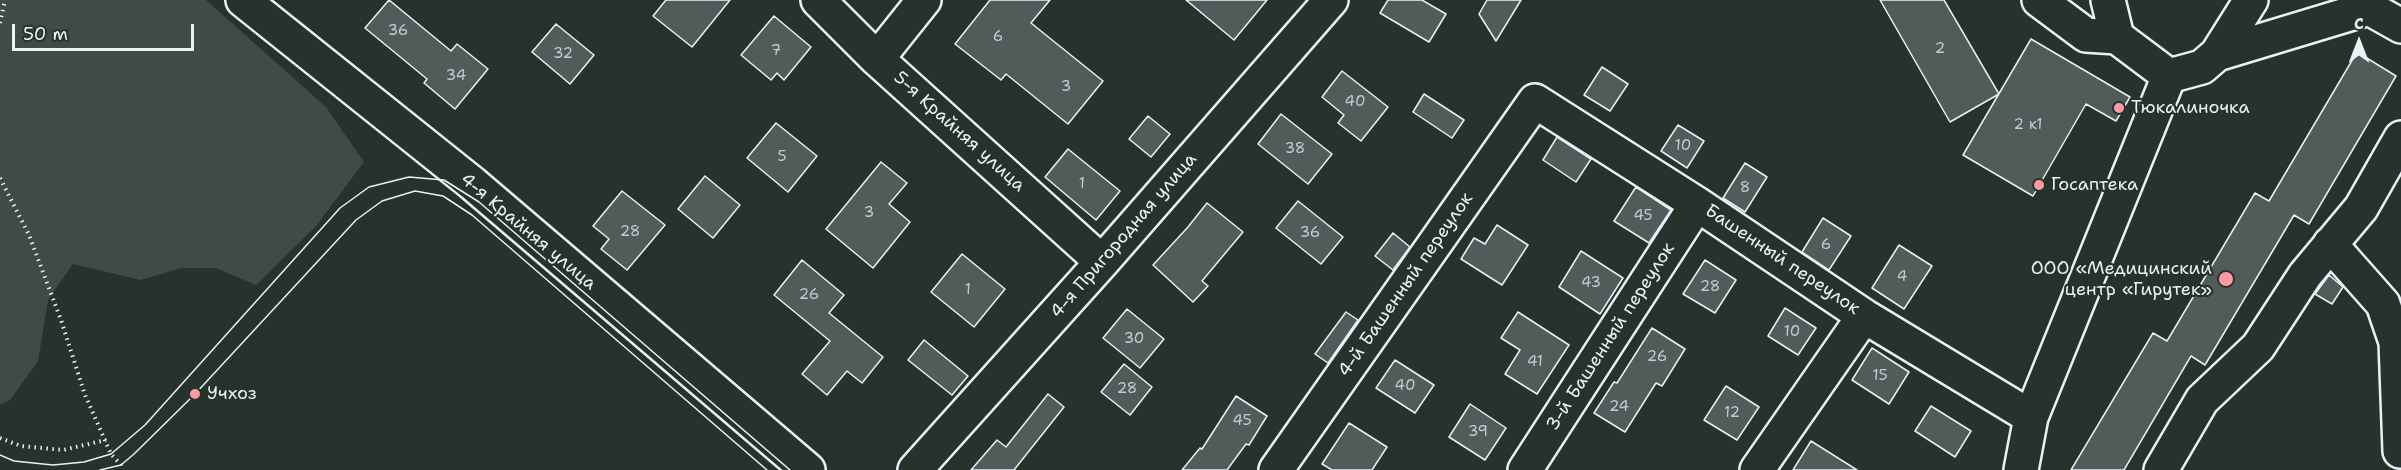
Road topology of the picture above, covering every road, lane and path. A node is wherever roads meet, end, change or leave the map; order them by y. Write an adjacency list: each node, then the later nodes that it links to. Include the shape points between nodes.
1 (5, 0): 9 (path)
2 (243, 0): 27 (street, 4-я Крайняя улица, via 472,183)
3 (819, 0): 13 (street, 5-я Крайняя улица)
4 (924, 0): 13 (street)
5 (1330, 0): 20 (street, 4-я Пригородная улица)
6 (2039, 0): 11 (street, via 2086,35)
7 (2108, 0): 11 (street)
8 (2251, 0): 12 (street)
9 (0, 23)
10 (2401, 26): 12 (street, via 2368,8)
11 (2117, 37): 14 (street)
12 (2217, 54): 14 (street, via 2202,67)
13 (878, 59): 20 (street, 5-я Крайняя улица)
14 (2169, 76): 22 (street)
15 (1535, 100): 18 (street, Башенный переулок); 29 (street, 4-й Башенный переулок)
16 (2401, 138): 19 (street, via 2361,208)
17 (0, 178): 24 (path, via 29,235 62,320 85,395)
18 (1697, 204): 21 (street, Башенный переулок); 30 (street, 3-й Башенный переулок)
19 (2330, 244): 25 (street, via 2383,304 2393,332); 33 (street, via 2305,274 2258,347 2202,400)
20 (1102, 262): 28 (street, 4-я Пригородная улица)
21 (1864, 316): 22 (street, Башенный переулок); 31 (street)
22 (2031, 417): 32 (street)
23 (0, 438): 24 (path, via 21,446 63,450)
24 (106, 440): 26 (path)
25 (2400, 451)
26 (122, 470)
27 (808, 470)
28 (915, 470)
29 (1276, 470)
30 (1525, 470)
31 (1757, 470)
32 (2021, 470)
33 (2161, 470)

